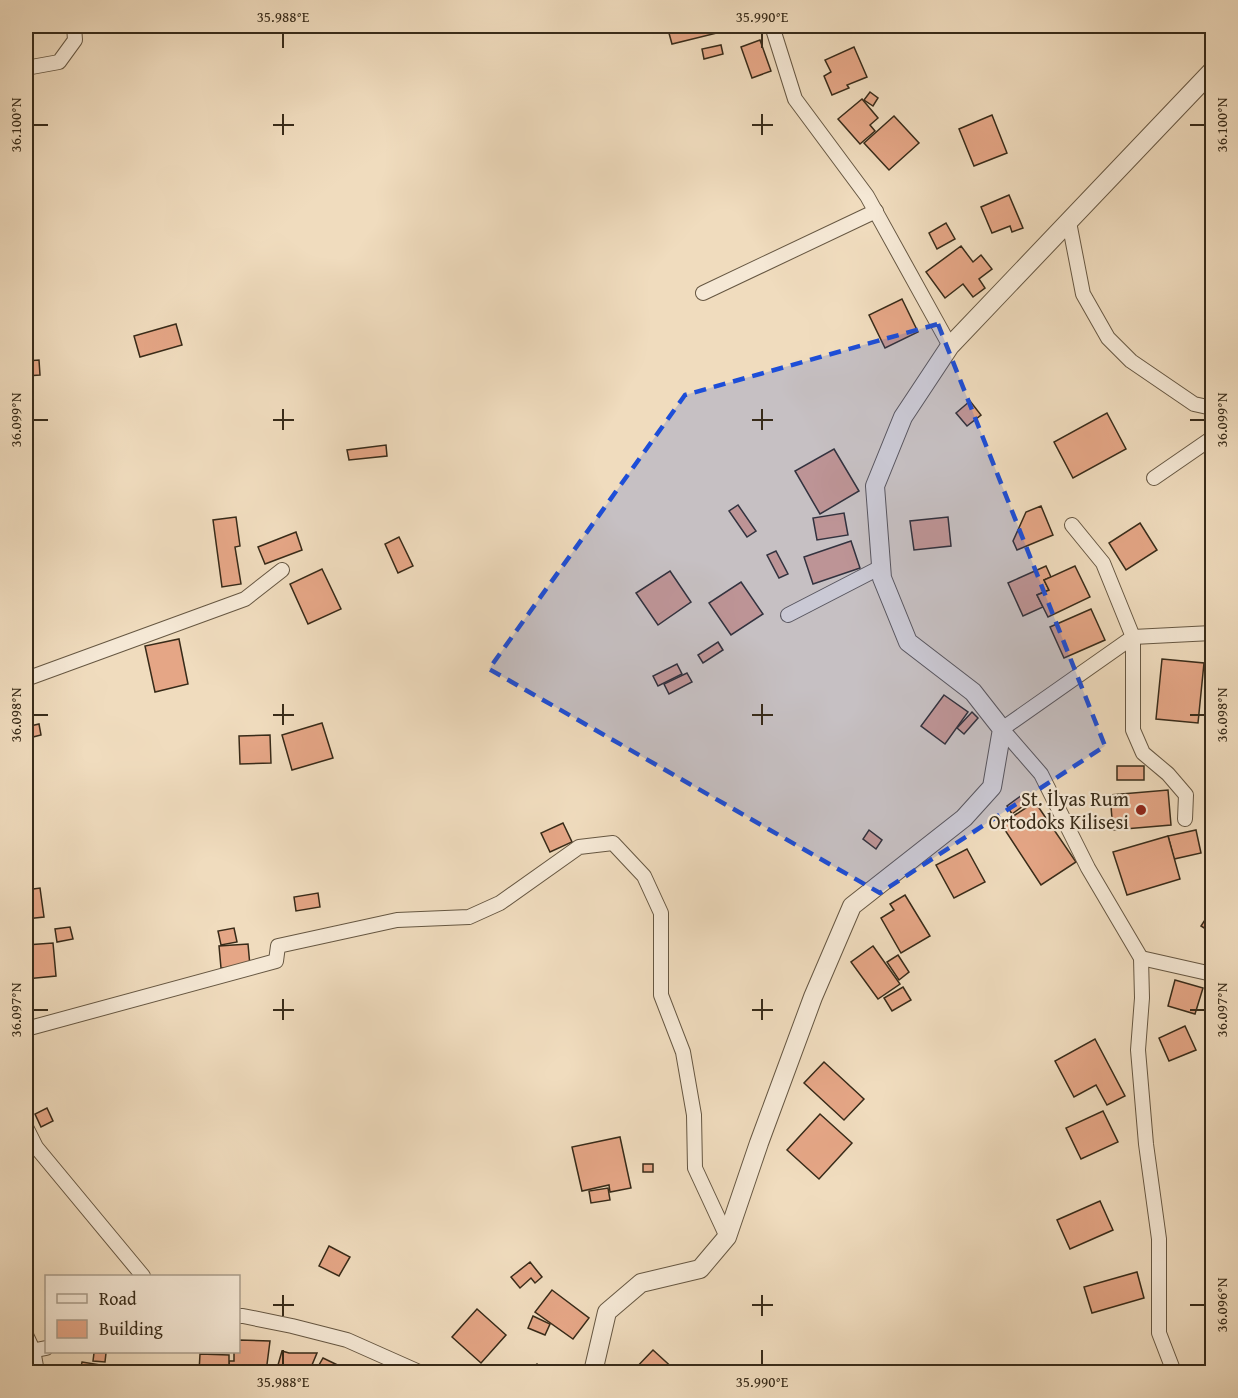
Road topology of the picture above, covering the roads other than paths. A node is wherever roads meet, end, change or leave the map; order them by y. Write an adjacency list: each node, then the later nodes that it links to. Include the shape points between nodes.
1 (74, 26): 3 (street, via 75,40 59,62)
2 (772, 26): 5 (street, via 795,99)
3 (26, 68)
4 (1212, 71): 6 (street)
5 (876, 211): 7 (street); 8 (street)
6 (1069, 222): 8 (street); 9 (street, via 1083,294 1108,338 1131,361 1194,404)
7 (703, 293)
8 (950, 346): 13 (street, via 903,417 875,486)
9 (1212, 408)
10 (1212, 438): 11 (street)
11 (1154, 478)
12 (1072, 525): 17 (street, via 1103,563)
13 (881, 567): 15 (street); 19 (street, via 908,642 973,692)
14 (282, 570): 18 (street, via 245,598)
15 (788, 615)
16 (1212, 633): 17 (street)
17 (1133, 637): 19 (street); 20 (street, via 1132,730 1143,753 1186,795)
18 (26, 679)
19 (1002, 729): 21 (street, via 1041,774); 25 (street, via 992,787 964,818 852,906 813,997)
20 (1185, 819)
21 (1141, 958): 22 (street); 33 (street, via 1138,1050 1159,1239 1159,1333)
22 (1212, 974)
23 (26, 1029): 25 (street, via 276,961 279,946 397,920 469,917 500,903 579,847 613,843 644,876 661,913 661,995 683,1052 694,1115 695,1168)
24 (26, 1127): 26 (street, via 36,1147)
25 (727, 1237): 32 (street, via 700,1269 641,1283 607,1312)
26 (142, 1275)
27 (240, 1316): 31 (street, via 346,1340)
28 (26, 1335): 29 (street)
29 (35, 1350): 30 (street)
30 (37, 1372)
31 (419, 1372)
32 (593, 1372)
33 (1174, 1372)

